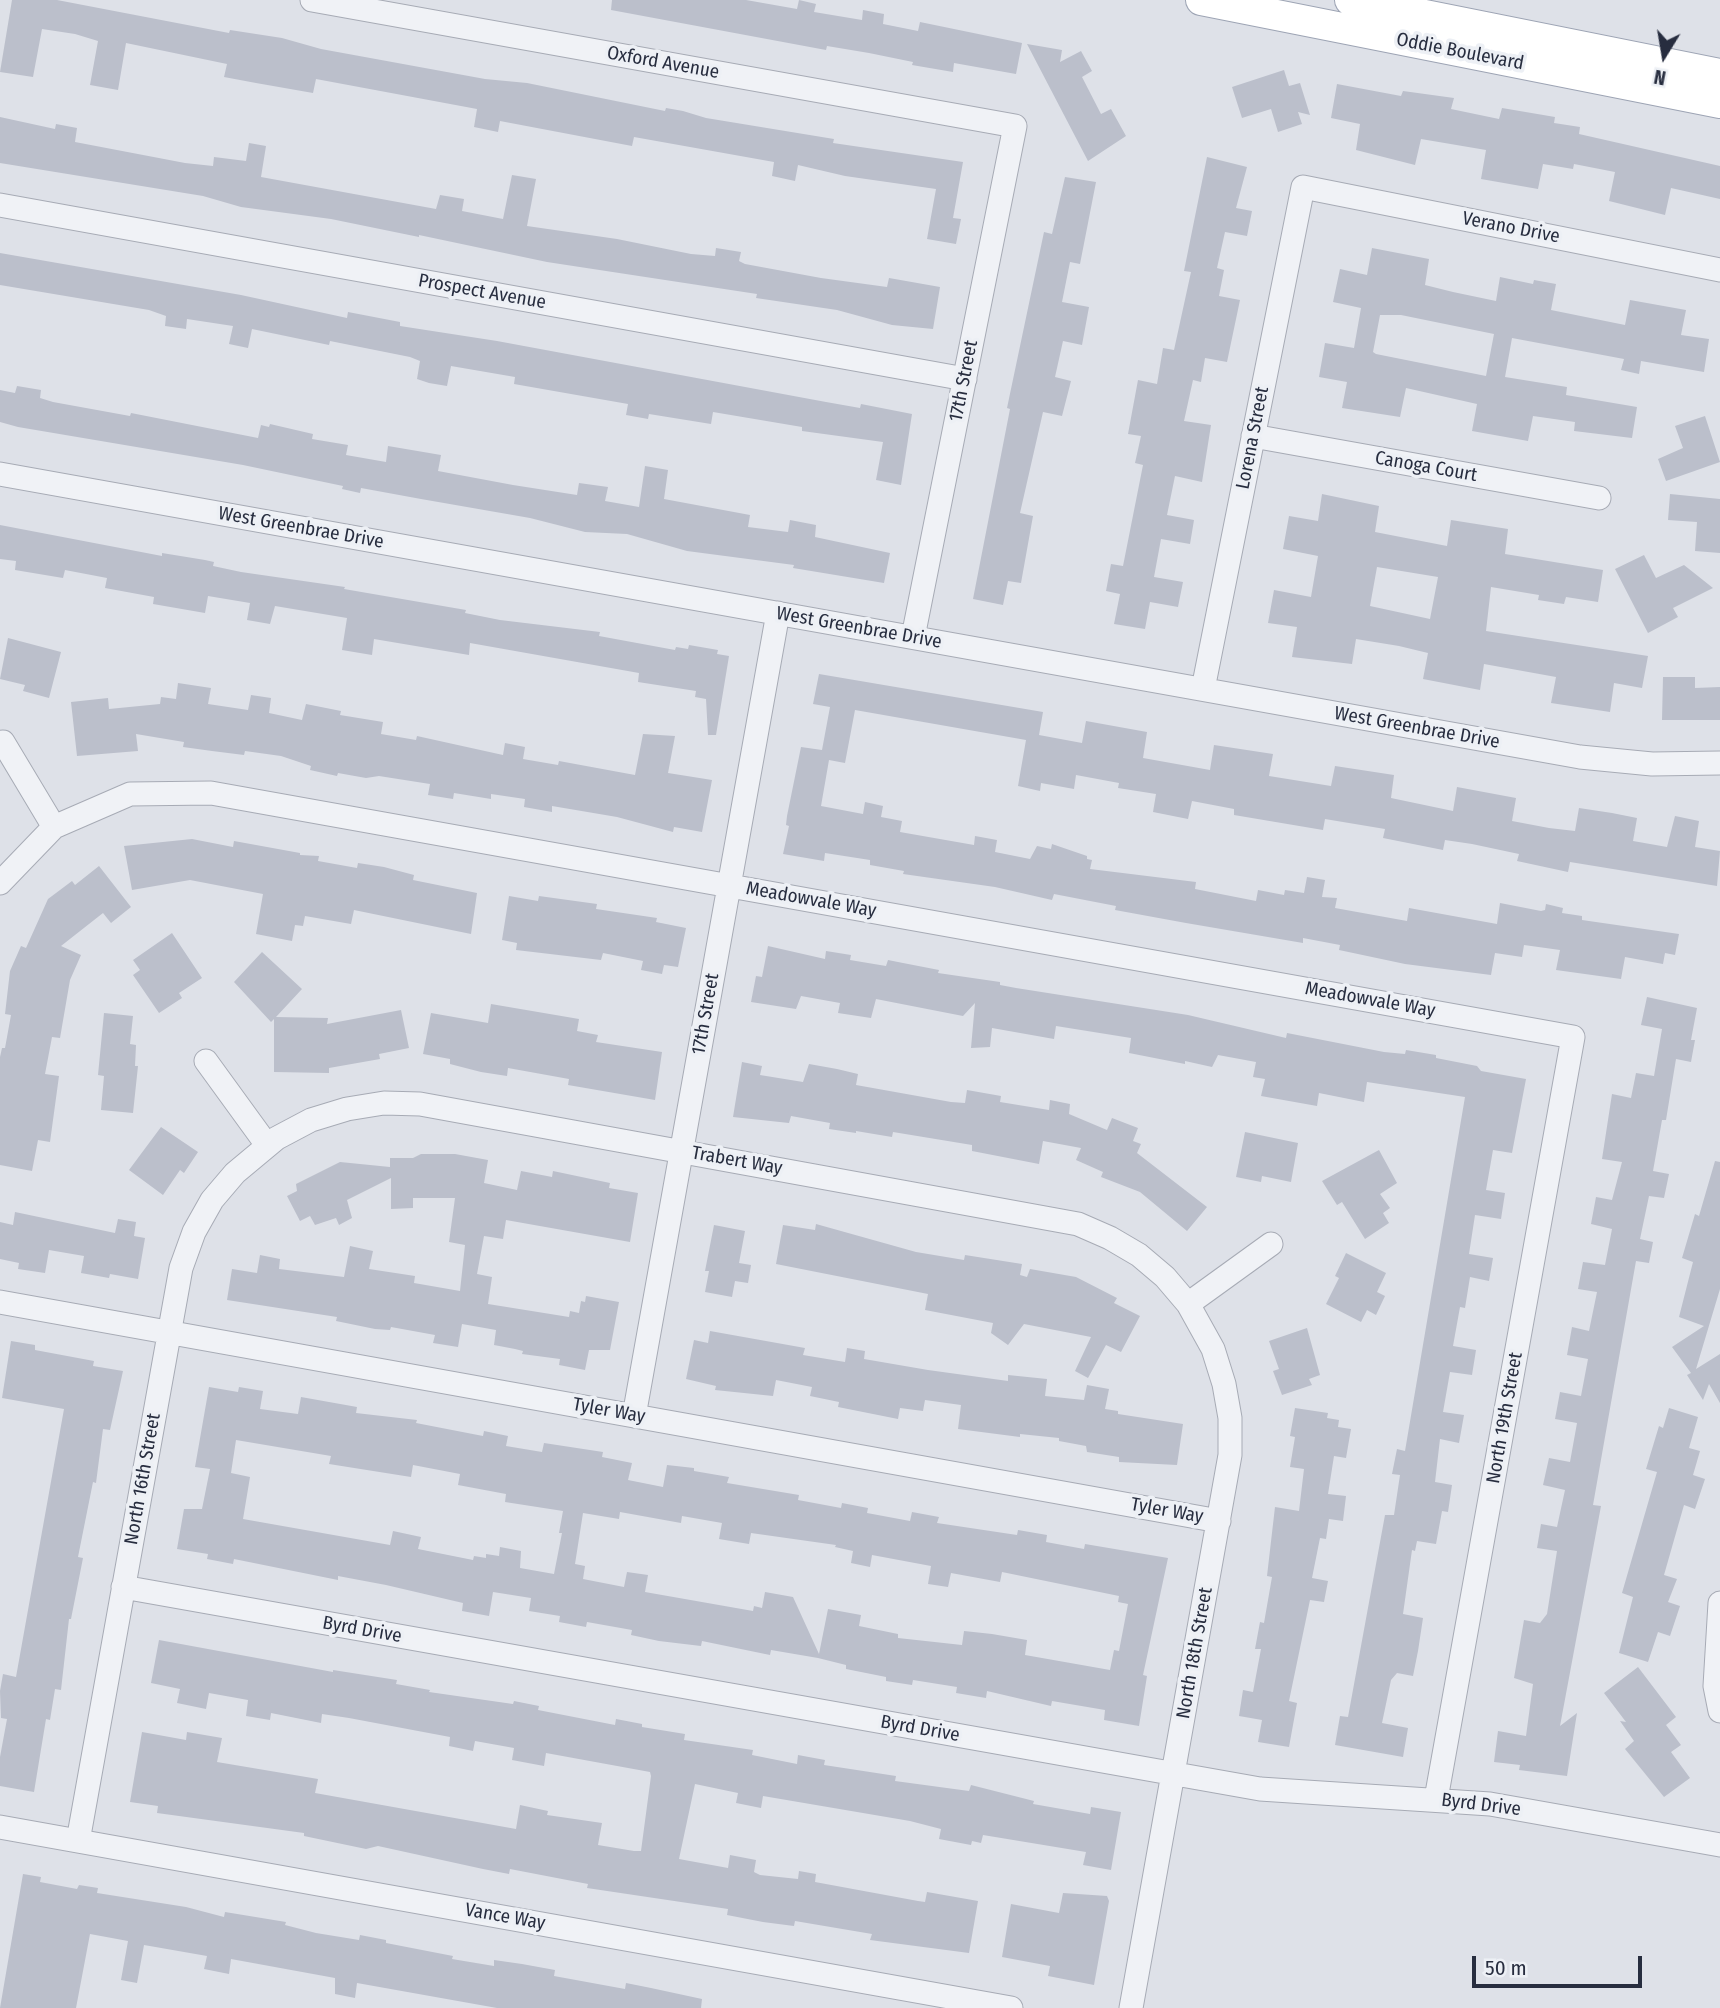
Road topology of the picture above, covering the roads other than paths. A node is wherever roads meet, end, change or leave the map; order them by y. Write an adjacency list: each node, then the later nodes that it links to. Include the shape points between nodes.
1 (312, 0): 6 (street, Oxford Avenue)
2 (1201, 0): 5 (main road, Oddie Boulevard)
3 (1350, 0): 4 (main road, Oddie Boulevard)
4 (1720, 74)
5 (1720, 103)
6 (1015, 126): 10 (street, 17th Street)
7 (1303, 187): 9 (street, Verano Drive); 11 (street, Lorena Street)
8 (0, 205): 10 (street, Prospect Avenue)
9 (1720, 270)
10 (965, 379): 15 (street, 17th Street)
11 (1253, 436): 13 (street, Canoga Court); 16 (street, Lorena Street)
12 (0, 474): 14 (street, West Greenbrae Drive)
13 (1599, 498)
14 (778, 613): 15 (street, West Greenbrae Drive); 21 (street, 17th Street)
15 (913, 637): 16 (street, West Greenbrae Drive)
16 (1203, 689): 18 (street, West Greenbrae Drive, via 1580,757)
17 (3, 743): 19 (street)
18 (1720, 764)
19 (54, 827): 20 (street); 21 (street, Meadowvale Way, via 130,794 212,793)
20 (0, 883)
21 (729, 886): 22 (street, Meadowvale Way); 25 (street, 17th Street)
22 (1573, 1037): 37 (street, North 19th Street)
23 (206, 1061): 24 (street)
24 (267, 1145): 25 (street, Trabert Way, via 311,1120 347,1108 420,1104); 29 (street, North 16th Street, via 235,1172 194,1232 181,1268)
25 (681, 1150): 28 (street, Trabert Way, via 1078,1224 1139,1255); 30 (street, 17th Street)
26 (1271, 1244): 28 (street)
27 (0, 1302): 29 (street, Tyler Way)
28 (1188, 1304): 31 (street, North 18th Street, via 1213,1349 1230,1418 1230,1455)
29 (169, 1333): 30 (street, Tyler Way); 32 (street, North 16th Street)
30 (634, 1416): 31 (street, Tyler Way)
31 (1219, 1521): 36 (street, North 18th Street)
32 (123, 1587): 36 (street, Byrd Drive); 39 (street, North 16th Street)
33 (1720, 1603): 34 (street)
34 (1718, 1654): 35 (street, via 1715,1686)
35 (1720, 1711)
36 (1173, 1775): 37 (street, Byrd Drive, via 1260,1789); 42 (street, North 18th Street)
37 (1436, 1799): 40 (street, Byrd Drive, via 1490,1804)
38 (0, 1827): 39 (street, Vance Way)
39 (78, 1841): 41 (street, Vance Way)
40 (1720, 1845)
41 (1011, 2008)
42 (1131, 2008)

